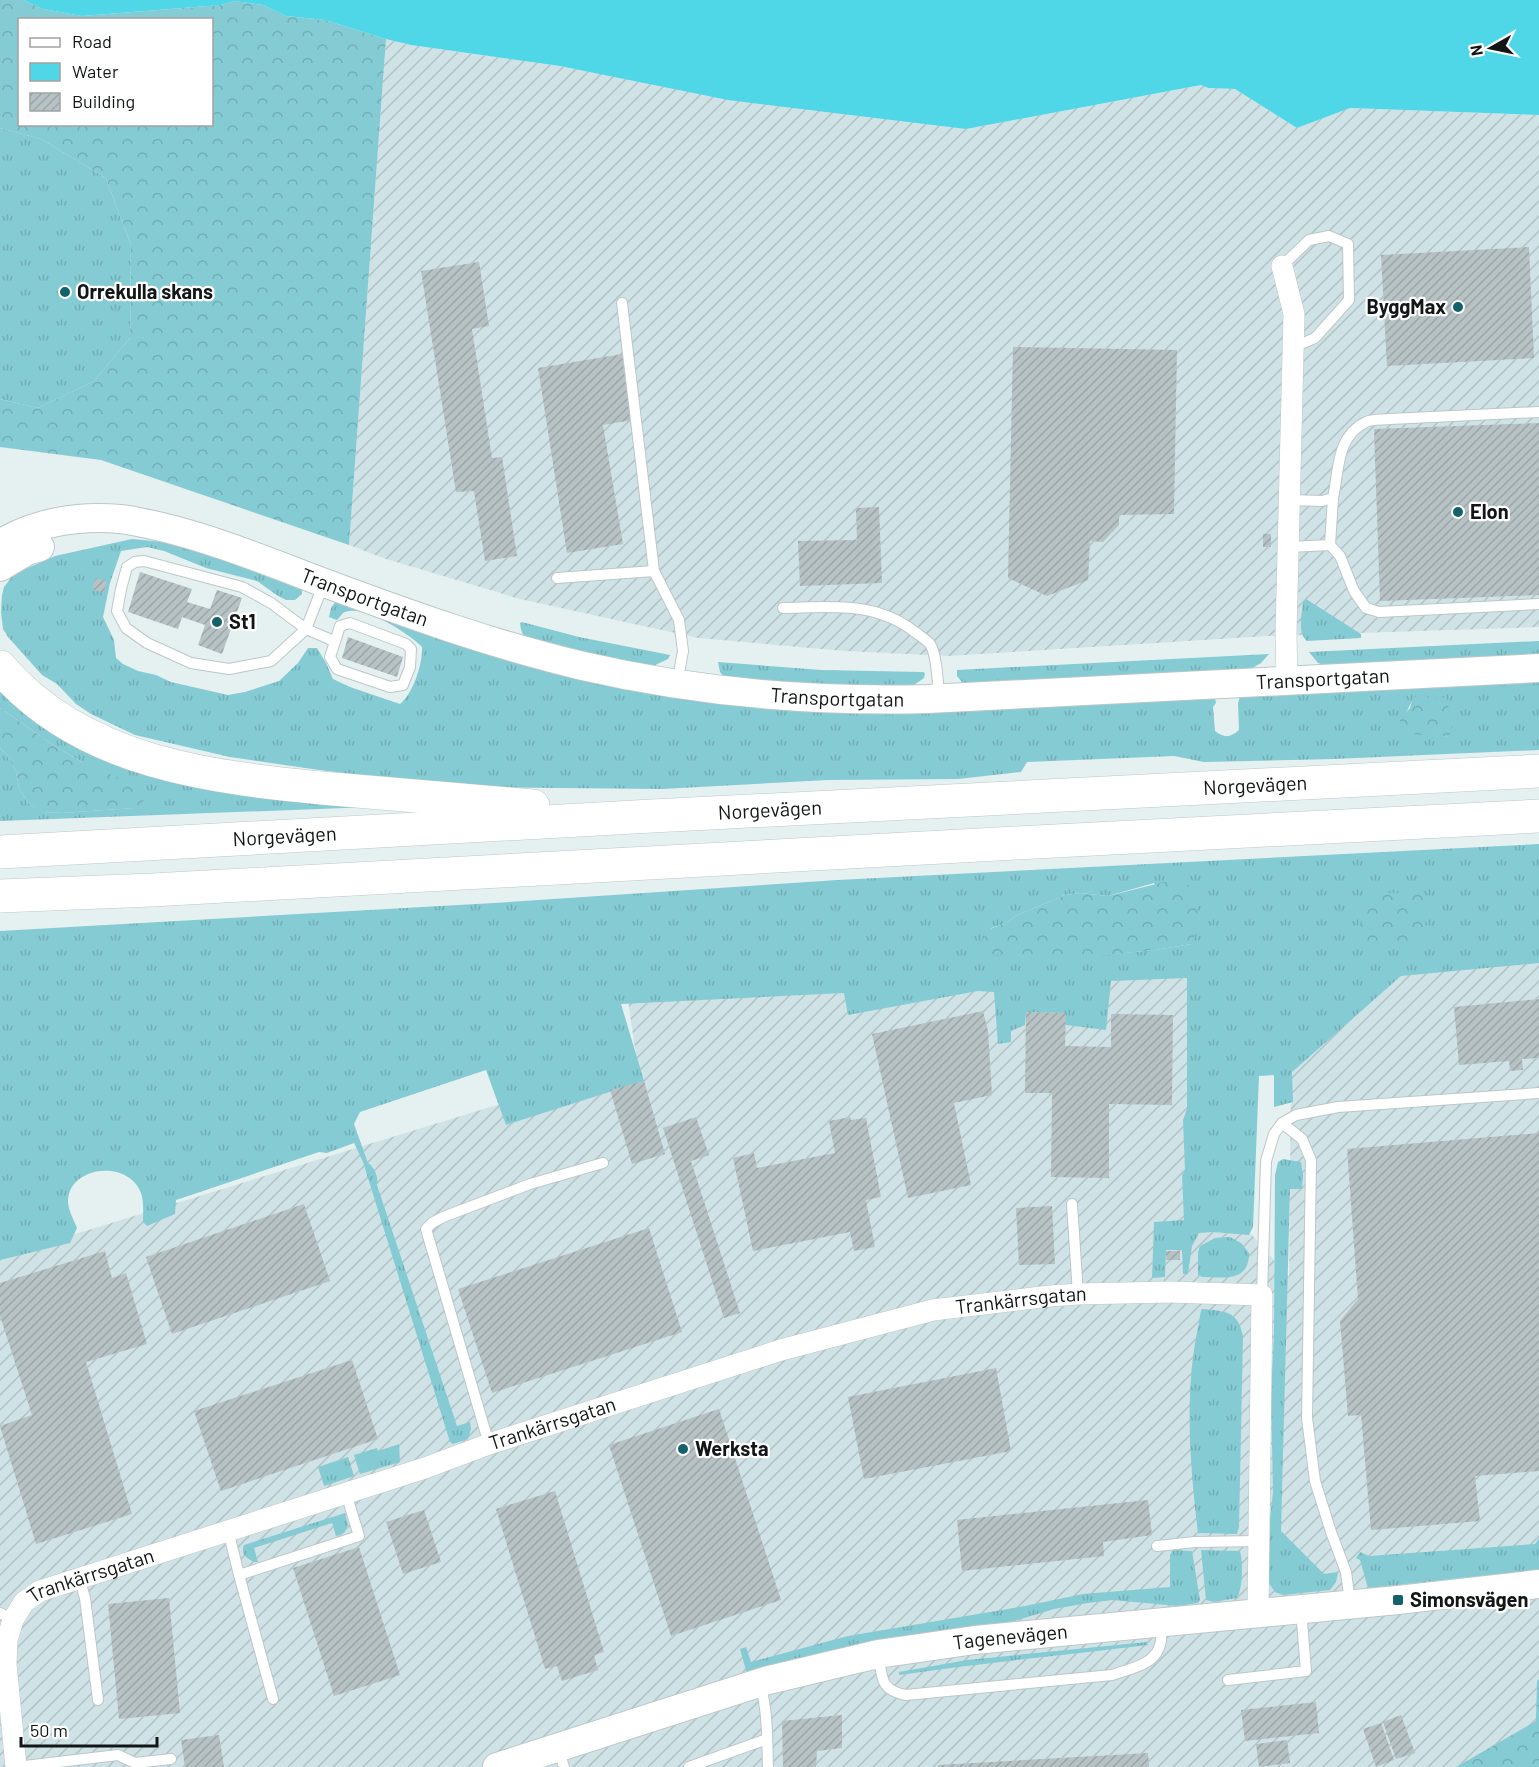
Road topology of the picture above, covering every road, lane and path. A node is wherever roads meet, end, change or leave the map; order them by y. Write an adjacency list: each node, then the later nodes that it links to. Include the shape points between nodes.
1 (1282, 266): 3 (street, via 1294,314); 3 (lane, via 1309,240 1329,236 1348,244 1349,300 1316,338)
2 (622, 303): 12 (lane)
3 (1294, 347): 6 (street)
4 (1539, 412): 5 (lane, via 1366,422 1348,437 1338,459)
5 (1333, 498): 6 (lane); 9 (lane)
6 (1290, 500): 10 (street)
7 (160, 527): 8 (street, Transportgatan, via 89,517 22,532); 11 (street, Transportgatan, via 59,541 27,551); 14 (street, Transportgatan, via 218,543)
8 (0, 544)
9 (1330, 545): 10 (lane); 15 (lane, via 1340,556 1354,591 1366,608 1379,612)
10 (1289, 548): 21 (street)
11 (0, 567)
12 (654, 571): 13 (lane); 22 (lane, via 680,620 683,651)
13 (557, 578)
14 (324, 583): 17 (lane); 22 (street, Transportgatan, via 495,643)
15 (1539, 604)
16 (783, 608): 23 (lane, via 869,609 903,623 930,644)
17 (306, 629): 17 (lane, via 271,661 229,669 191,663 147,643 126,628 117,611 127,567 144,561 242,587); 18 (lane)
18 (334, 641): 18 (lane, via 330,657 337,669 390,687 403,685 412,655 406,644 350,623 340,626)
19 (0, 667): 25 (highway, via 28,697 73,729 140,758 180,768 284,784)
20 (1539, 668): 21 (street, Transportgatan)
21 (1287, 681): 23 (street, Transportgatan)
22 (677, 685): 23 (street, Transportgatan, via 799,697)
23 (939, 698)
24 (1539, 771): 25 (highway, Norgevägen)
25 (652, 816): 27 (highway, Norgevägen)
26 (1539, 816): 28 (highway)
27 (0, 852)
28 (152, 890): 29 (highway); 30 (highway)
29 (0, 896)
30 (0, 914)
31 (1539, 1093): 32 (lane, via 1338,1107 1296,1114)
32 (1282, 1123): 36 (lane, via 1274,1134 1266,1161); 45 (lane, via 1302,1139 1311,1160 1307,1418 1315,1481 1346,1572)
33 (603, 1163): 37 (lane, via 530,1184 443,1217 426,1229)
34 (1071, 1204): 35 (lane)
35 (1078, 1294): 36 (street, Trankärrsgatan); 37 (street, Trankärrsgatan, via 933,1310 782,1350)
36 (1262, 1295): 40 (street)
37 (489, 1444): 38 (street, Trankärrsgatan)
38 (346, 1493): 39 (street, Trankärrsgatan); 42 (lane, via 359,1536)
39 (228, 1530): 42 (lane); 43 (street, Trankärrsgatan)
40 (1258, 1541): 41 (lane); 47 (street)
41 (1157, 1545)
42 (239, 1575): 54 (lane)
43 (78, 1578): 48 (street, Trankärrsgatan, via 40,1591); 55 (lane, via 85,1598)
44 (1539, 1584): 45 (street, Tagenevägen)
45 (1350, 1604): 46 (street, Tagenevägen)
46 (1301, 1608): 47 (street, Tagenevägen); 52 (lane, via 1306,1671)
47 (1258, 1612): 49 (street, Tagenevägen)
48 (7, 1617): 50 (street, Trankärrsgatan)
49 (1160, 1622): 51 (street, Tagenevägen); 51 (lane, via 1160,1650 1142,1665 1112,1675 906,1695 893,1693 885,1685)
50 (3, 1651): 59 (street, Trankärrsgatan)
51 (878, 1654): 53 (street, Tagenevägen)
52 (1228, 1680)
53 (759, 1682): 56 (lane); 57 (street, Tagenevägen)
54 (273, 1699)
55 (98, 1700)
56 (767, 1739): 61 (lane); 62 (lane)
57 (561, 1757): 60 (street, Tagenevägen)
58 (171, 1758): 59 (lane, via 135,1763 118,1755)
59 (16, 1767)
60 (497, 1767)
61 (689, 1767)
62 (768, 1767)

